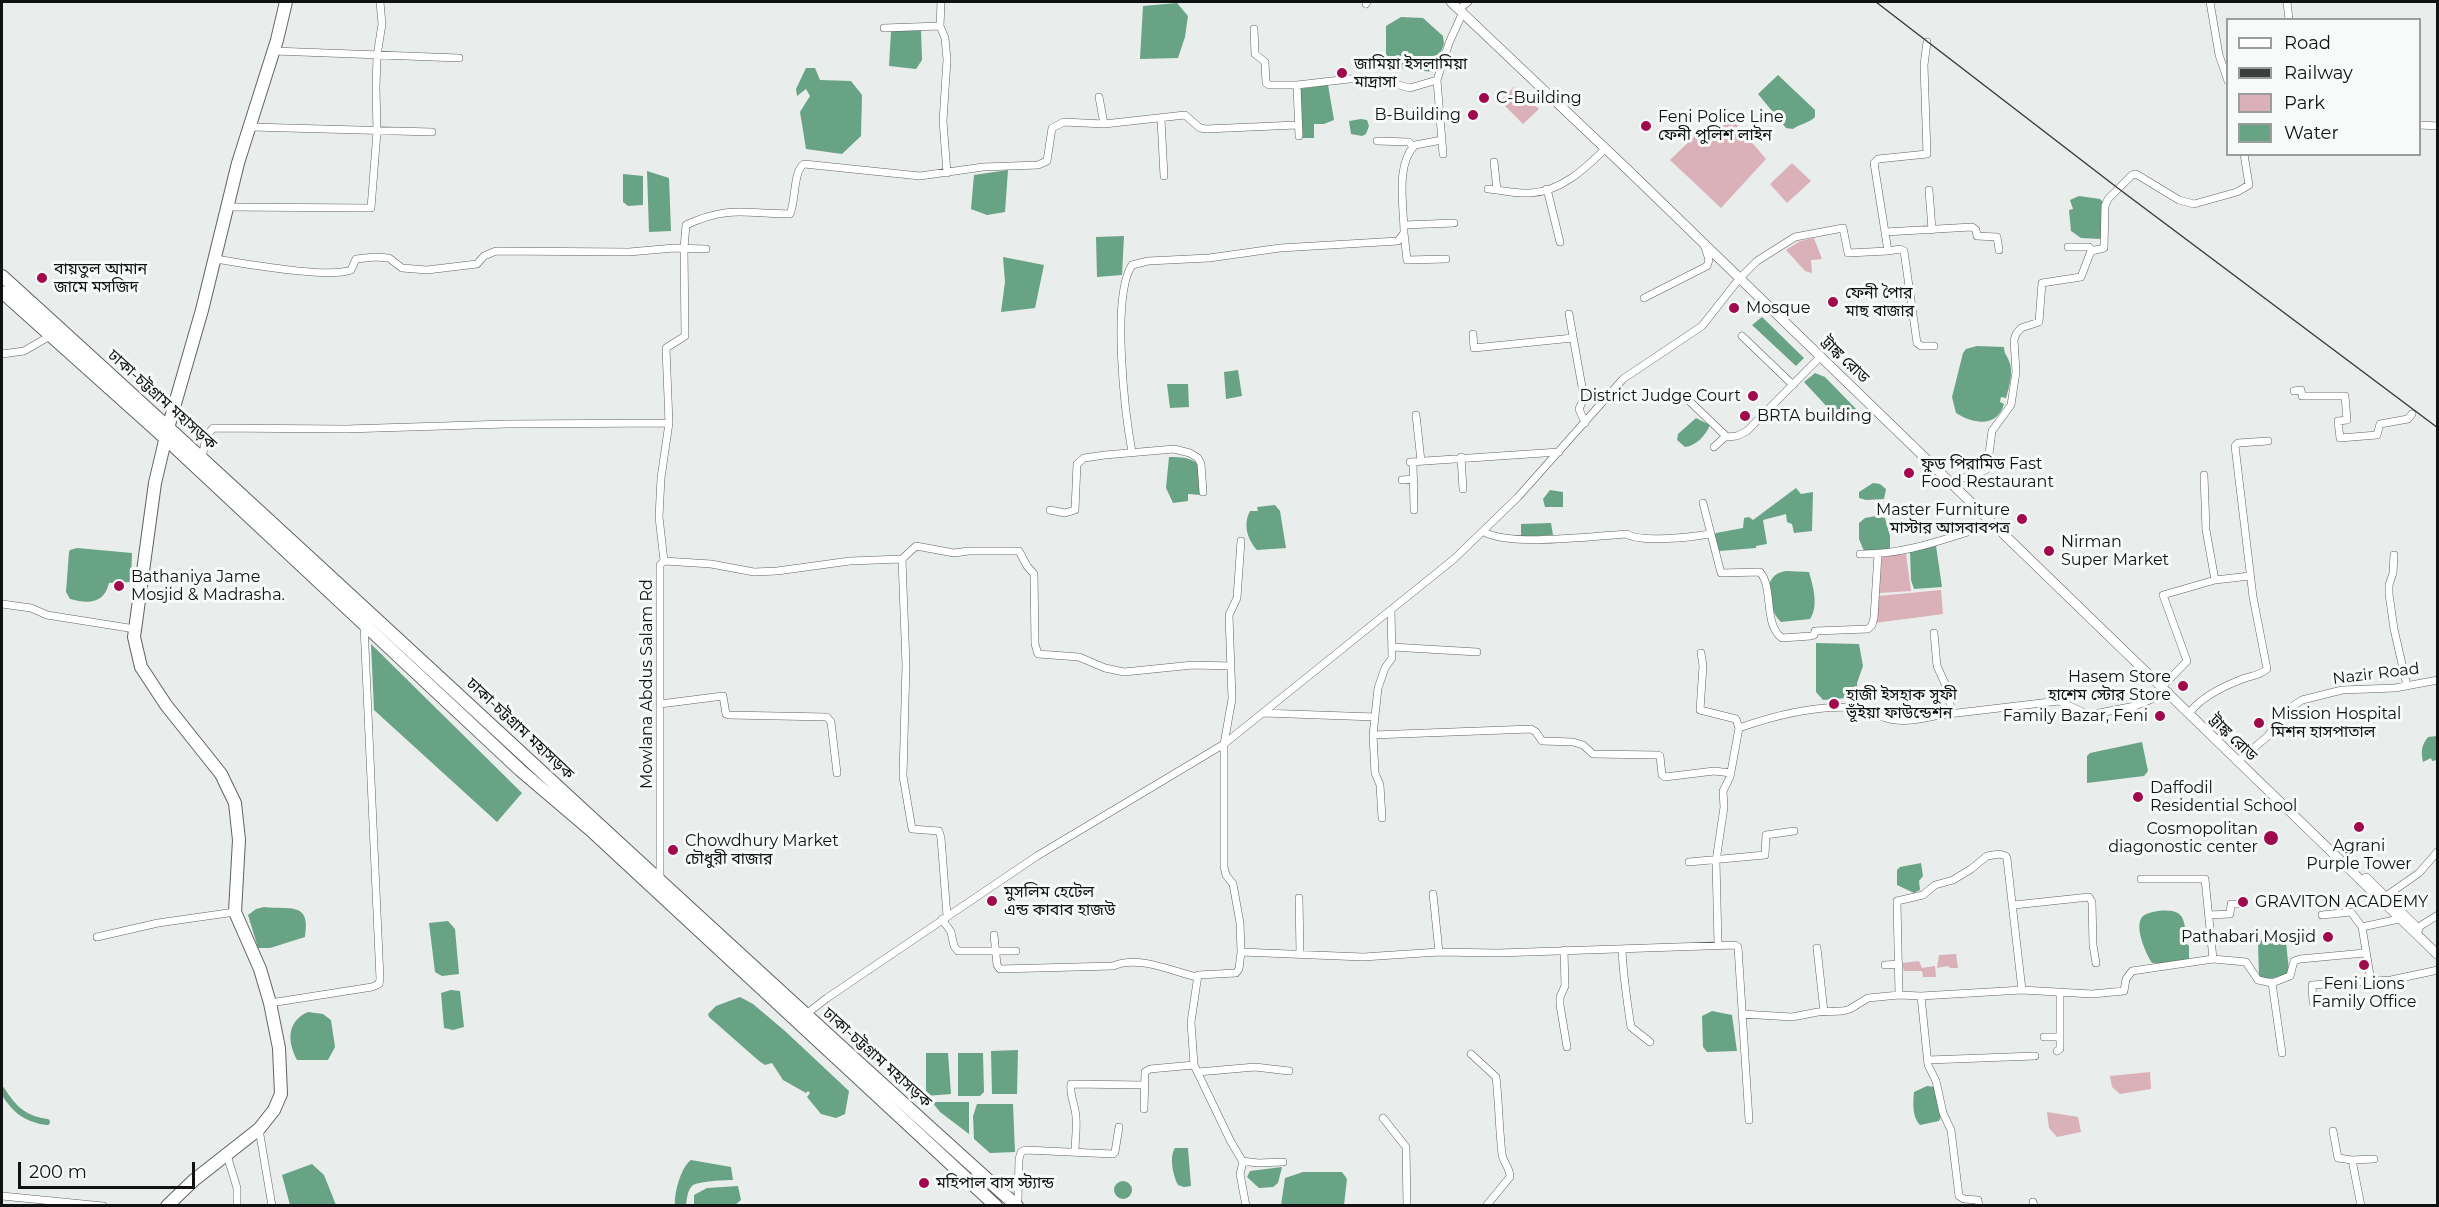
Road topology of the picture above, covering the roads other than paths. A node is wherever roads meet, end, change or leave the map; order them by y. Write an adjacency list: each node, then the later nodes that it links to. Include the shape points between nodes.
1 (286, 2): 14 (highway)
2 (380, 2): 17 (street, via 382,24)
3 (941, 2): 10 (street)
4 (1451, 2): 8 (main road, ট্রাঙ্ক রোড)
5 (1468, 2): 8 (street)
6 (2210, 2): 16 (street)
7 (2286, 2): 9 (street)
8 (1461, 11): 20 (street); 35 (main road, ট্রাঙ্ক রোড)
9 (2289, 18)
10 (940, 26): 11 (street); 39 (street, via 947,60 943,121)
11 (884, 28)
12 (1254, 29): 21 (street, via 1255,54 1265,63 1267,84)
13 (1927, 42): 49 (street, via 1927,154 1878,159 1874,163)
14 (274, 51): 17 (street); 28 (highway)
15 (2226, 54): 16 (street)
16 (2219, 55): 19 (street)
17 (377, 56): 18 (street); 29 (street)
18 (459, 58)
19 (2226, 75)
20 (1437, 80): 21 (street, via 1410,87 1358,78); 32 (street)
21 (1297, 85): 25 (street)
22 (1099, 97): 24 (street)
23 (1161, 119): 24 (street); 25 (street, via 1185,115 1206,129); 40 (street)
24 (1104, 124): 39 (street, via 1054,125 1047,161 1038,165)
25 (1297, 124): 31 (street)
26 (2421, 125): 27 (street)
27 (2438, 126)
28 (251, 127): 29 (street); 45 (highway)
29 (377, 132): 30 (street); 45 (street, via 371,208)
30 (432, 132)
31 (1299, 136)
32 (1442, 140): 34 (street); 36 (street)
33 (1377, 141): 34 (street, via 1409,142)
34 (1413, 147): 47 (street, via 1404,169)
35 (1605, 149): 42 (street, via 1582,172); 51 (main road, ট্রাঙ্ক রোড)
36 (1443, 153)
37 (2244, 156): 57 (street, via 2250,182 2247,189 2200,203 2186,203 2141,176 2132,175 2108,199 2104,248)
38 (1494, 162): 43 (street)
39 (947, 172): 53 (street, via 920,176 804,164 797,171 789,214 718,213 686,225)
40 (1164, 177)
41 (1488, 189): 43 (street)
42 (1547, 189): 43 (street, via 1530,193); 50 (street)
43 (1497, 190)
44 (1929, 190): 48 (street)
45 (227, 207): 58 (highway)
46 (1454, 223): 47 (street)
47 (1404, 229): 59 (street, via 1407,260); 83 (street, via 1398,241 1384,243 1280,248 1131,265 1123,294 1121,339)
48 (1932, 230): 49 (street); 55 (street, via 1972,227 1977,236 1996,237)
49 (1885, 232): 56 (street)
50 (1560, 242)
51 (1705, 246): 61 (main road, ট্রাঙ্ক রোড); 63 (street, via 1707,266)
52 (2068, 247): 57 (street, via 2089,247)
53 (684, 248): 54 (street); 58 (street, via 629,252 496,251 472,266 427,270 402,268 389,258 375,256 356,259 351,270 342,272); 77 (street, via 685,336 666,348)
54 (706, 249)
55 (1999, 250)
56 (1888, 251): 61 (street, via 1848,253 1841,228 1795,237 1781,244); 69 (street, via 1904,251 1917,343)
57 (2094, 251): 91 (street, via 2080,278 2042,283 2039,322 2021,328 2014,340 2012,405 1992,431 1987,469)
58 (215, 259): 79 (highway)
59 (1446, 259)
60 (2, 276): 79 (highway, ঢাকা-চট্টগ্রাম মহাসড়ক)
61 (1739, 279): 71 (main road, ট্রাঙ্ক রোড); 78 (street, via 1702,326 1623,380)
62 (2, 292): 66 (highway, ঢাকা-চট্টগ্রাম মহাসড়ক)
63 (1644, 297)
64 (1569, 314): 68 (street)
65 (1473, 334): 68 (street, via 1474,348)
66 (50, 336): 70 (street, via 24,351); 79 (highway, ঢাকা-চট্টগ্রাম মহাসড়ক)
67 (1742, 336): 72 (street)
68 (1573, 339): 78 (street, via 1584,398 1579,409)
69 (1934, 345)
70 (2, 354)
71 (1820, 357): 72 (street); 91 (main road, ট্রাঙ্ক রোড)
72 (1793, 385): 80 (street, via 1747,431)
73 (2294, 391): 75 (street, via 2301,390 2302,396 2345,396 2347,420 2338,421 2340,438 2377,435 2380,424 2408,419)
74 (1682, 394): 80 (street)
75 (2412, 414)
76 (1416, 415): 87 (street)
77 (669, 423): 86 (street, via 213,428 206,437); 105 (street, via 659,517)
78 (1585, 423): 84 (street)
79 (166, 433): 86 (highway, ঢাকা-চট্টগ্রাম মহাসড়ক); 110 (highway, ঢাকা-চট্টগ্রাম মহাসড়ক); 111 (highway, via 155,483)
80 (1726, 436): 82 (street)
81 (2268, 441): 106 (street, via 2235,444)
82 (1714, 447)
83 (1132, 452): 93 (street, via 1174,449 1195,455 1202,464); 95 (street, via 1080,461 1076,470 1075,510)
84 (1559, 452): 85 (street); 98 (street)
85 (1461, 457): 87 (street); 92 (street)
86 (202, 459): 137 (highway, ঢাকা-চট্টগ্রাম মহাসড়ক)
87 (1414, 462): 89 (street)
88 (2204, 475): 107 (street, via 2206,530)
89 (1414, 479): 90 (street); 96 (street)
90 (1402, 480)
91 (1950, 483): 97 (main road, ট্রাঙ্ক রোড)
92 (1463, 489)
93 (1203, 492)
94 (1703, 503): 99 (street)
95 (1050, 510)
96 (1414, 510)
97 (1994, 524): 102 (street, via 1912,550); 119 (main road, ট্রাঙ্ক রোড)
98 (1484, 532): 99 (street, via 1492,537 1525,539); 109 (street)
99 (1710, 534): 102 (street, via 1721,573 1753,571 1763,575 1773,623 1782,638 1811,636 1815,631 1868,629 1874,618)
100 (1241, 542): 116 (street, via 1237,598 1229,615)
101 (1860, 554): 102 (street)
102 (1878, 554)
103 (2394, 555): 118 (street, via 2389,594)
104 (902, 559): 105 (street, Mowlana Abdus Salam Rd, via 850,561 777,572); 116 (street, via 916,546 954,553 1019,551 1035,573 1038,654 1079,657 1124,672 1194,665); 147 (street, via 906,664 903,776 912,829 939,831)
105 (664, 561): 120 (street, Mowlana Abdus Salam Rd, via 660,565)
106 (2250, 576): 107 (street); 121 (street, via 2267,669 2219,690)
107 (2216, 580): 119 (street, via 2163,595 2187,663)
108 (2, 604): 111 (street)
109 (1391, 610): 113 (street); 122 (street)
110 (364, 625): 178 (street, via 379,984); 194 (highway, ঢাকা-চট্টগ্রাম মহাসড়ক)
111 (135, 629): 143 (highway, via 141,667 221,774 235,802 239,840)
112 (1934, 633): 123 (street, via 1937,666)
113 (1392, 647): 114 (street); 124 (street, via 1391,660 1378,688)
114 (1477, 651)
115 (1701, 653): 125 (street, via 1700,710 1736,719)
116 (1231, 666): 127 (street, via 1232,699)
117 (2438, 680): 118 (street, Nazir Road)
118 (2407, 686): 128 (street, Nazir Road, via 2342,690 2302,700 2284,712 2268,736)
119 (2166, 691): 121 (main road, ট্রাঙ্ক রোড); 123 (street, via 2135,706 2089,715 2059,702); 128 (main road, ট্রাঙ্ক রোড)
120 (660, 704): 129 (street, via 723,696 729,715 827,717 831,722); 137 (street, Mowlana Abdus Salam Rd)
121 (2191, 711): 128 (main road, ট্রাঙ্ক রোড)
122 (1263, 713): 124 (street); 127 (street)
123 (1952, 714): 125 (street, via 1893,720 1862,708 1799,710)
124 (1375, 717): 126 (street)
125 (1739, 728): 130 (street)
126 (1373, 735): 130 (street, via 1531,729 1539,740 1573,742 1593,754 1658,755 1665,777 1714,771); 131 (street)
127 (1224, 744): 147 (street, via 1037,856); 160 (street, via 1224,867 1233,884)
128 (2239, 761): 139 (main road, ট্রাঙ্ক রোড); 148 (main road, ট্রাঙ্ক রোড)
129 (837, 772)
130 (1731, 773): 134 (street, via 1723,791)
131 (1382, 818)
132 (1794, 831): 134 (street, via 1766,835 1766,855)
133 (2438, 851): 139 (street, via 2420,873)
134 (1716, 861): 135 (street); 153 (street)
135 (1689, 862)
136 (2141, 879): 144 (street, via 2205,879)
137 (660, 881): 181 (highway, ঢাকা-চট্টগ্রাম মহাসড়ক)
138 (1433, 894): 161 (street)
139 (2386, 896): 150 (main road, ট্রাঙ্ক রোড)
140 (1299, 898): 162 (street)
141 (2240, 904): 144 (street, via 2231,904 2230,914)
142 (2014, 905): 166 (street, via 2089,897); 167 (street, via 2007,859 1999,854 1987,856 1923,895 1899,899); 173 (street)
143 (235, 912): 152 (street, via 158,923); 178 (highway)
144 (2209, 915): 165 (street)
145 (2322, 915): 149 (street, via 2352,912)
146 (2438, 915): 150 (street)
147 (945, 918): 157 (street, via 955,949); 181 (street)
148 (2399, 918): 149 (street); 164 (main road, ট্রাঙ্ক রোড)
149 (2362, 927): 163 (street)
150 (2417, 928): 154 (main road, ট্রাঙ্ক রোড)
151 (994, 935): 157 (street)
152 (98, 937)
153 (1718, 944): 156 (street); 180 (street, via 1738,947)
154 (2438, 947)
155 (1817, 948): 179 (street)
156 (1622, 949): 158 (street); 184 (street, via 1631,1027)
157 (995, 950): 159 (street); 170 (street, via 997,965 1006,970 1144,963)
158 (1564, 950): 161 (street); 185 (street, via 1565,986 1560,1005)
159 (1016, 951)
160 (1241, 952): 162 (street); 170 (street, via 1236,973)
161 (1439, 952): 162 (street, via 1363,957)
162 (1300, 953)
163 (2365, 953): 171 (street); 172 (street, via 2300,959 2294,961 2290,976)
164 (2438, 956)
165 (2213, 959): 172 (street, via 2246,962 2258,980); 174 (street, via 2132,971 2123,991)
166 (2096, 963)
167 (1899, 964): 168 (street); 175 (street)
168 (1885, 965)
169 (2438, 970): 171 (street)
170 (1197, 977): 191 (street, via 1191,1022)
171 (2371, 981): 177 (street, via 2312,985)
172 (2272, 983): 187 (street)
173 (2022, 990): 174 (street); 176 (street)
174 (2060, 993): 183 (street)
175 (1899, 995): 176 (street); 179 (street, via 1868,998 1851,1009)
176 (1921, 996): 190 (street)
177 (2313, 1002)
178 (270, 1003): 199 (highway, via 279,1048 281,1094)
179 (1824, 1012): 180 (street, via 1792,1017)
180 (1742, 1014): 197 (street)
181 (805, 1015): 194 (highway, ঢাকা-চট্টগ্রাম মহাসড়ক)
182 (2044, 1036): 183 (street)
183 (2060, 1036): 186 (street, via 2060,1048)
184 (1650, 1042)
185 (1566, 1047)
186 (2056, 1051)
187 (2282, 1053)
188 (1471, 1054): 218 (street, via 1496,1077 1502,1153 1511,1173)
189 (2035, 1056): 190 (street)
190 (1928, 1060): 208 (street, via 1951,1130 1959,1196)
191 (1196, 1069): 192 (street, via 1255,1067); 193 (street, via 1150,1069 1145,1072); 205 (street)
192 (1289, 1071)
193 (1144, 1084): 195 (street); 201 (street, via 1071,1084 1076,1117)
194 (899, 1108): 209 (highway, via 916,1108 933,1120); 214 (highway, via 898,1120 909,1134); 215 (highway, ঢাকা-চট্টগ্রাম মহাসড়ক)
195 (1144, 1109)
196 (1383, 1118): 217 (street, via 1406,1147)
197 (1749, 1120)
198 (1119, 1127): 201 (street, via 1113,1154)
199 (259, 1129): 202 (highway); 213 (street)
200 (2333, 1131): 204 (street, via 2338,1158)
201 (1075, 1152): 209 (street, via 1021,1152)
202 (227, 1155): 211 (highway); 212 (street, via 237,1188)
203 (2374, 1159): 204 (street)
204 (2352, 1160): 219 (street)
205 (1242, 1161): 206 (street); 216 (street, via 1240,1174)
206 (1282, 1162)
207 (2, 1196): 210 (street)
208 (1978, 1203)
209 (1019, 1204)
210 (103, 1206)
211 (167, 1206)
212 (237, 1206)
213 (272, 1206)
214 (985, 1206)
215 (996, 1206)
216 (1246, 1206)
217 (1407, 1206)
218 (1486, 1206)
219 (2361, 1206)

